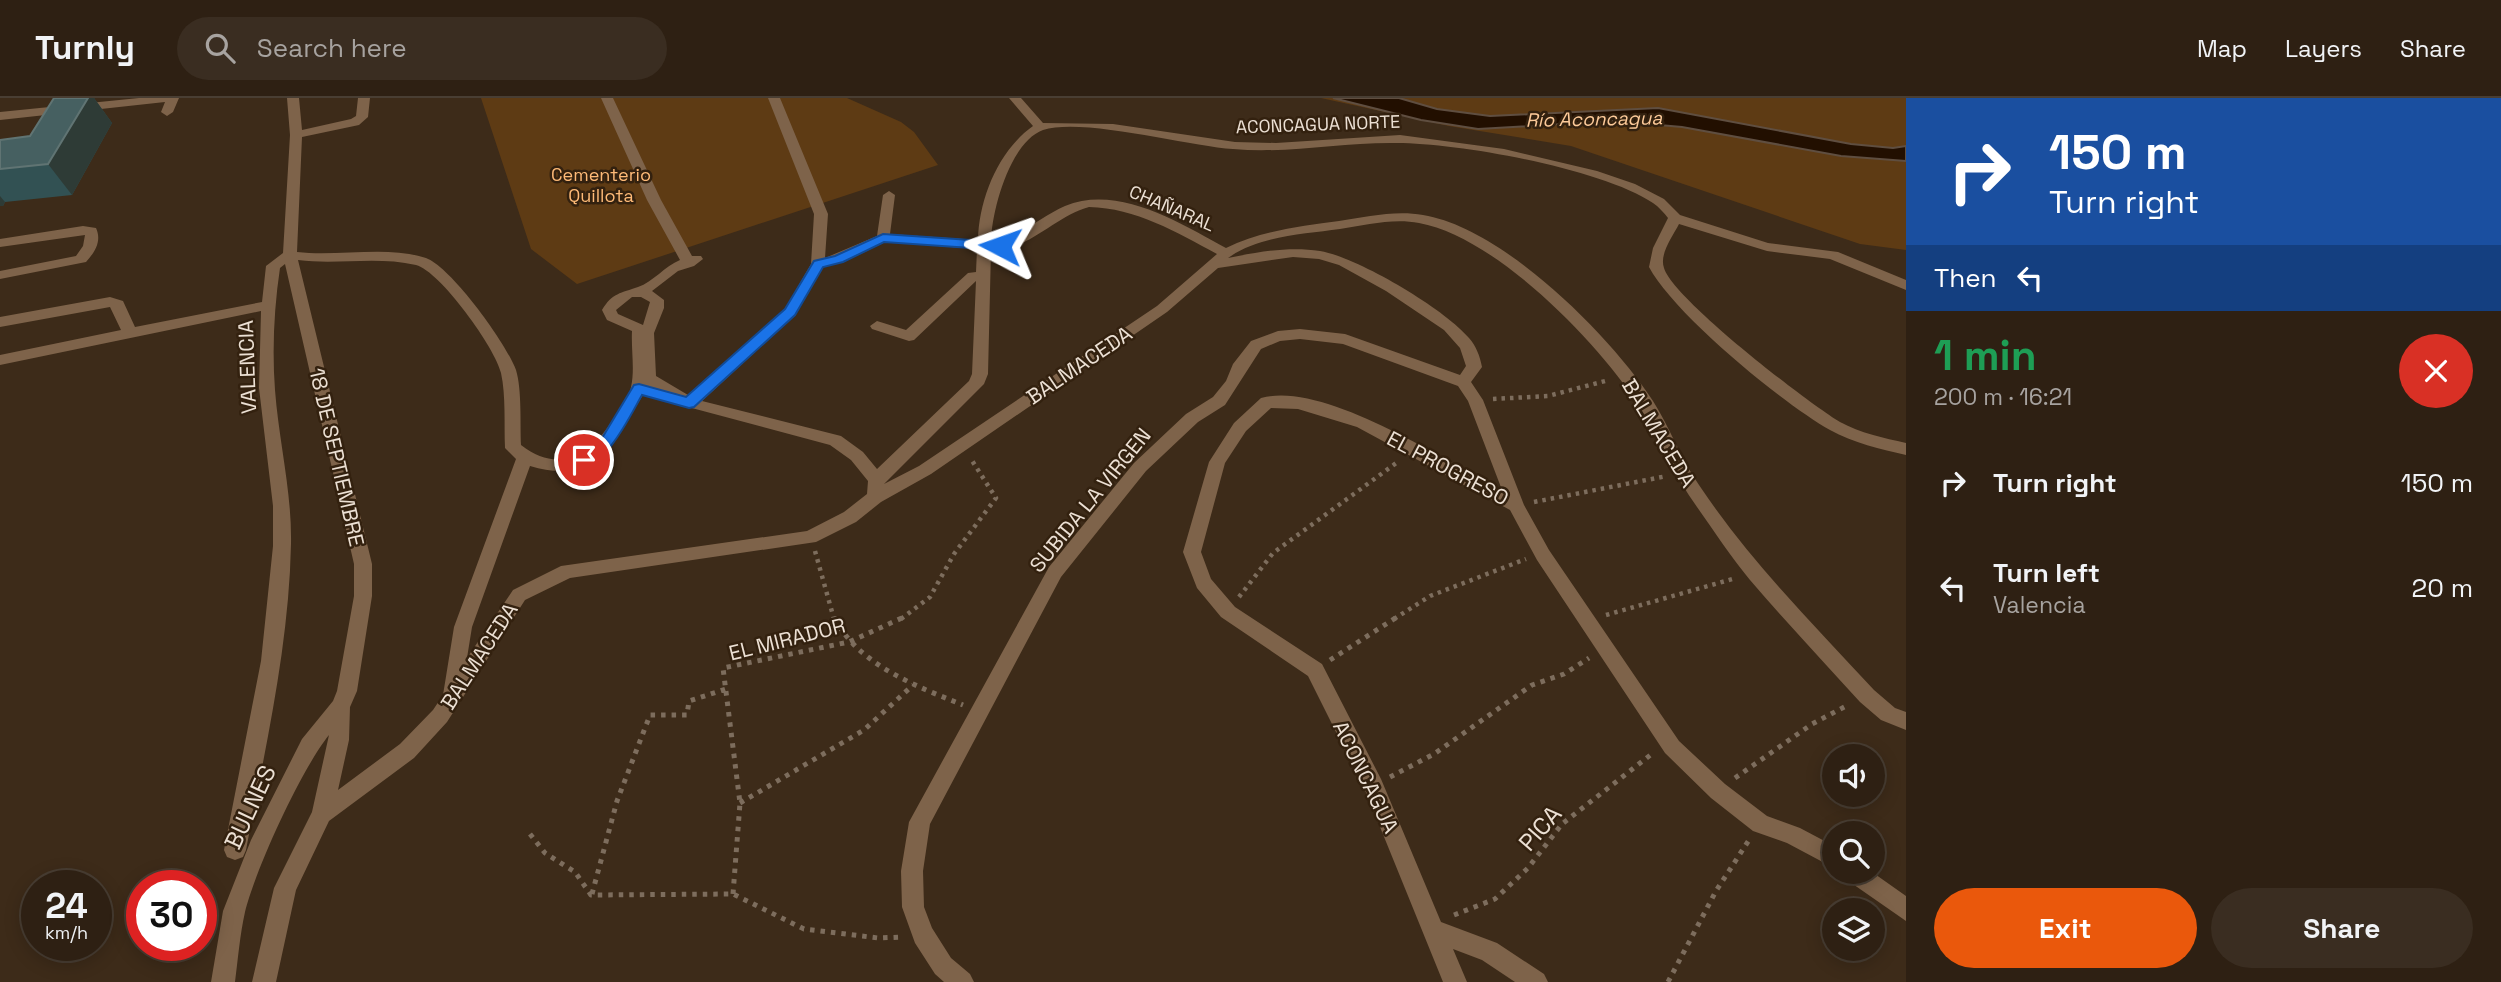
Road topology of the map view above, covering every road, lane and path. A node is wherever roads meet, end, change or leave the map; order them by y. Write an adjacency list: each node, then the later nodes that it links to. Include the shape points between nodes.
1 (293, 98): 9 (street, 18 DE SEPTIEMBRE)
2 (364, 98): 9 (street, via 362,117 355,122)
3 (607, 98): 22 (street, via 654,200 693,261 673,268)
4 (774, 98): 17 (street, via 821,214)
5 (1016, 98): 8 (street)
6 (167, 112): 7 (street, via 173,98)
7 (0, 116)
8 (1040, 127): 11 (street, ACONCAGUA NORTE, via 1108,127 1264,148 1401,139 1529,156 1637,190 1664,204); 14 (street, via 1017,152 990,195)
9 (296, 135): 16 (street, 18 DE SEPTIEMBRE)
10 (889, 195): 12 (street)
11 (1675, 218): 21 (street, via 1767,247 1833,255); 34 (street, via 1658,253 1656,269 1669,289 1716,333 1824,419)
12 (883, 238): 14 (street, CHAÑARAL); 17 (street)
13 (0, 243): 19 (street, via 83,230 92,235 81,259)
14 (986, 246): 15 (street, CHAÑARAL, via 1009,243 1071,208 1098,201 1132,209); 20 (street)
15 (1226, 253): 18 (street, BALMACEDA); 28 (street, BALMACEDA, via 1248,242 1366,220 1398,217 1435,222 1478,240 1516,267 1564,309)
16 (290, 255): 23 (street, VALENCIA, via 274,266); 36 (street, via 423,262 443,277 495,342 509,372 513,449); 52 (street, 18 DE SEPTIEMBRE, via 362,564 363,596 347,691)
17 (818, 264): 32 (street, via 790,312)
18 (1212, 266): 29 (street, via 1300,251 1353,264 1463,340 1473,352 1474,366); 33 (street, BALMACEDA, via 1162,309)
19 (0, 275)
20 (982, 276): 25 (street, via 973,276 909,336); 38 (street, via 976,384)
21 (1906, 285)
22 (642, 291): 30 (street, via 617,298 609,310 620,323 639,329); 32 (street, via 657,300 647,333 648,378)
23 (268, 305): 26 (street); 62 (street, VALENCIA, via 267,387 280,484 282,545 277,618)
24 (0, 322): 26 (street, via 110,302 118,304)
25 (877, 326)
26 (130, 333): 27 (street)
27 (0, 360)
28 (1626, 375): 31 (path, via 1548,396); 37 (street, BALMACEDA)
29 (1463, 382): 31 (street); 53 (street, SUBIDA LA VIRGEN, via 1345,339 1278,335 1256,345 1219,401 1192,418 1140,467 1055,572)
30 (639, 389): 32 (street); 36 (street, via 607,442 584,460 554,467)
31 (1475, 400): 39 (street)
32 (689, 403): 38 (street, via 835,440 857,456)
33 (960, 446): 38 (street, BALMACEDA); 45 (path, EL MIRADOR, via 996,498 954,554 930,597 900,620)
34 (1906, 449)
35 (1414, 450): 39 (street, EL PROGRESO); 43 (path, via 1273,553); 43 (street, EL PROGRESO, via 1357,421 1303,404 1267,402 1255,411 1217,462 1192,552 1203,583)
36 (524, 459): 51 (street, via 463,627)
37 (1686, 473): 39 (path); 42 (street, BALMACEDA, via 1706,511)
38 (876, 488): 40 (street, BALMACEDA, via 850,517)
39 (1516, 505): 41 (street, EL PROGRESO)
40 (810, 537): 45 (path, via 835,621); 51 (street, BALMACEDA, via 567,571 546,579 519,595)
41 (1544, 555): 44 (street, EL PROGRESO); 47 (path, via 1509,563 1430,596)
42 (1755, 573): 44 (path); 50 (street, BALMACEDA)
43 (1228, 612): 47 (street, ACONCAGUA)
44 (1585, 620): 46 (street, EL PROGRESO)
45 (849, 642): 48 (path); 49 (path, EL MIRADOR, via 723,668)
46 (1605, 650): 55 (street, EL PROGRESO); 56 (path, via 1532,685 1434,754)
47 (1315, 670): 56 (street, ACONCAGUA)
48 (913, 685): 53 (path); 58 (path, via 864,730)
49 (726, 688): 58 (path, EL MIRADOR); 66 (path, via 689,701 687,715 650,715 617,801)
50 (1867, 696): 54 (street, BALMACEDA, via 1888,714); 57 (path, via 1812,724)
51 (451, 701): 59 (street, BALMACEDA, via 407,751)
52 (340, 707): 59 (street, 18 DE SEPTIEMBRE, via 339,740); 70 (street, BULNES, via 309,745 259,847 234,911)
53 (980, 712): 69 (street, SUBIDA LA VIRGEN, via 920,822 912,871 913,907)
54 (1906, 721)
55 (1670, 741): 57 (street, EL PROGRESO); 68 (path, PICA, via 1562,824 1528,868 1495,899)
56 (1374, 786): 68 (street, ACONCAGUA)
57 (1718, 791): 60 (street, EL PROGRESO)
58 (740, 803): 65 (path, EL MIRADOR)
59 (322, 814): 71 (street, BALMACEDA, via 285,888)
60 (1760, 824): 63 (street, EL PROGRESO); 75 (path, via 1716,891)
61 (530, 834): 66 (path, via 545,853 575,872)
62 (235, 850)
63 (1822, 851)
64 (1871, 884): 67 (street)
65 (733, 894): 66 (path); 69 (path, via 804,929 878,938)
66 (592, 895)
67 (1906, 910)
68 (1431, 926): 73 (street, ACONCAGUA); 74 (street, via 1489,951)
69 (923, 935): 72 (street, SUBIDA LA VIRGEN, via 943,965)
70 (223, 982)
71 (264, 982)
72 (962, 982)
73 (1455, 982)
74 (1536, 982)
75 (1668, 982)

